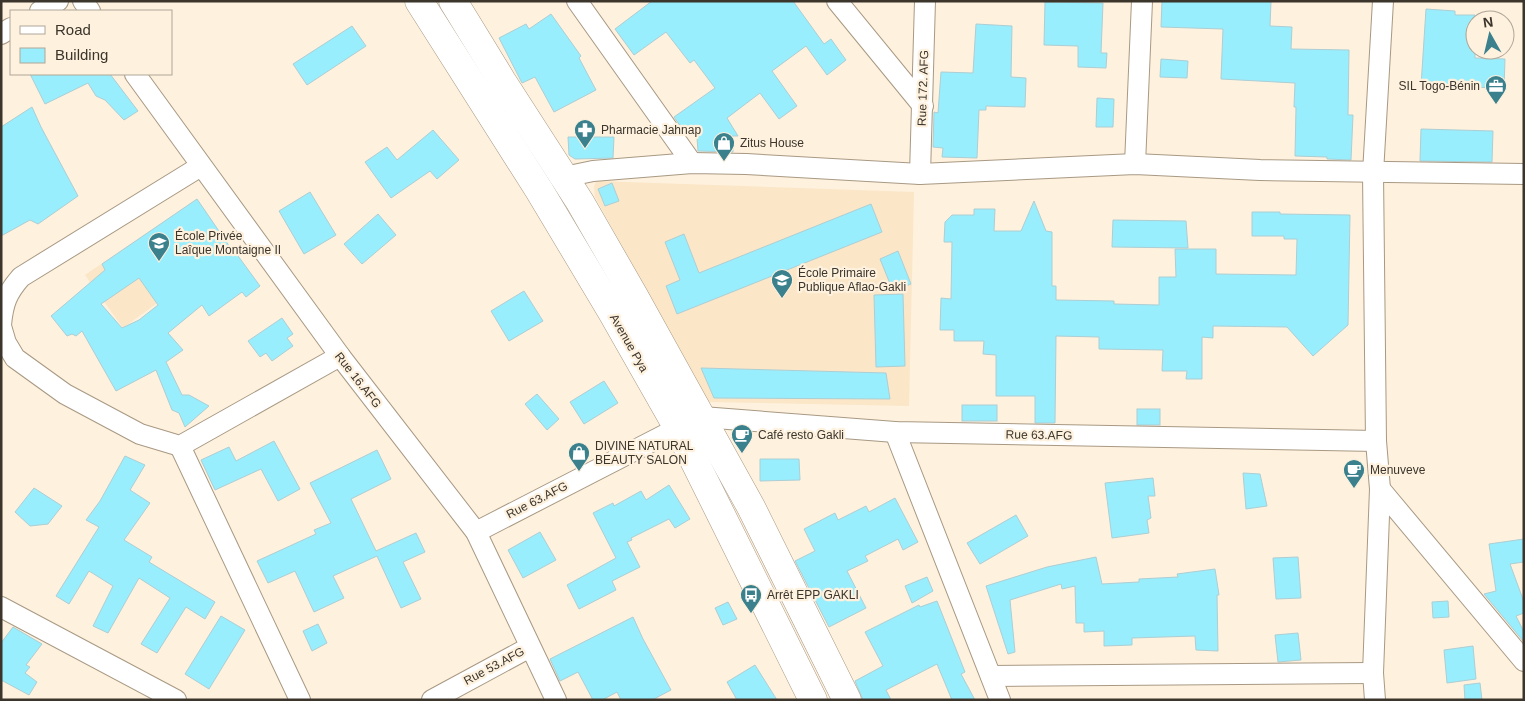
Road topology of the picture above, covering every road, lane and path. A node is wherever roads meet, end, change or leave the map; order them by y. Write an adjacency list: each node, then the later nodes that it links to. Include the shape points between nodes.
1 (58, 1): 9 (street)
2 (419, 1): 19 (main road, Avenue Pya)
3 (454, 1): 18 (main road)
4 (577, 1): 12 (street)
5 (837, 1): 11 (street)
6 (925, 1): 11 (street, Rue 172. AFG)
7 (1142, 1): 13 (street)
8 (1383, 1): 15 (street)
9 (42, 10)
10 (136, 75): 14 (street, Rue 16.AFG)
11 (923, 106): 16 (street, Rue 172. AFG)
12 (692, 163): 16 (street); 18 (street)
13 (1134, 164): 15 (street); 16 (street)
14 (201, 166): 20 (street, via 21,277 6,299); 21 (street, Rue 16.AFG)
15 (1373, 173): 17 (street); 25 (street)
16 (920, 174)
17 (1524, 174)
18 (564, 177): 19 (main road); 22 (main road)
19 (539, 190): 23 (main road, Avenue Pya)
20 (1, 325): 26 (street, via 15,358 65,394 140,434)
21 (340, 356): 26 (street); 28 (street, Rue 16.AFG)
22 (702, 417): 23 (main road); 24 (street, Rue 63.AFG); 39 (main road)
23 (678, 428): 28 (street, Rue 63.AFG); 38 (main road, Avenue Pya)
24 (894, 432): 25 (street, Rue 63.AFG); 33 (street)
25 (1376, 441): 27 (street)
26 (180, 446): 35 (street)
27 (1380, 488): 31 (street); 32 (street)
28 (476, 532): 30 (street, Rue 16.AFG)
29 (1, 607): 34 (street)
30 (530, 647): 36 (street, Rue 53.AFG); 37 (street, Rue 16.AFG)
31 (1524, 661)
32 (1373, 673): 33 (street); 41 (street)
33 (991, 676): 40 (street)
34 (176, 700)
35 (300, 700)
36 (432, 700)
37 (556, 700)
38 (813, 700)
39 (847, 700)
40 (1000, 700)
41 (1375, 700)

